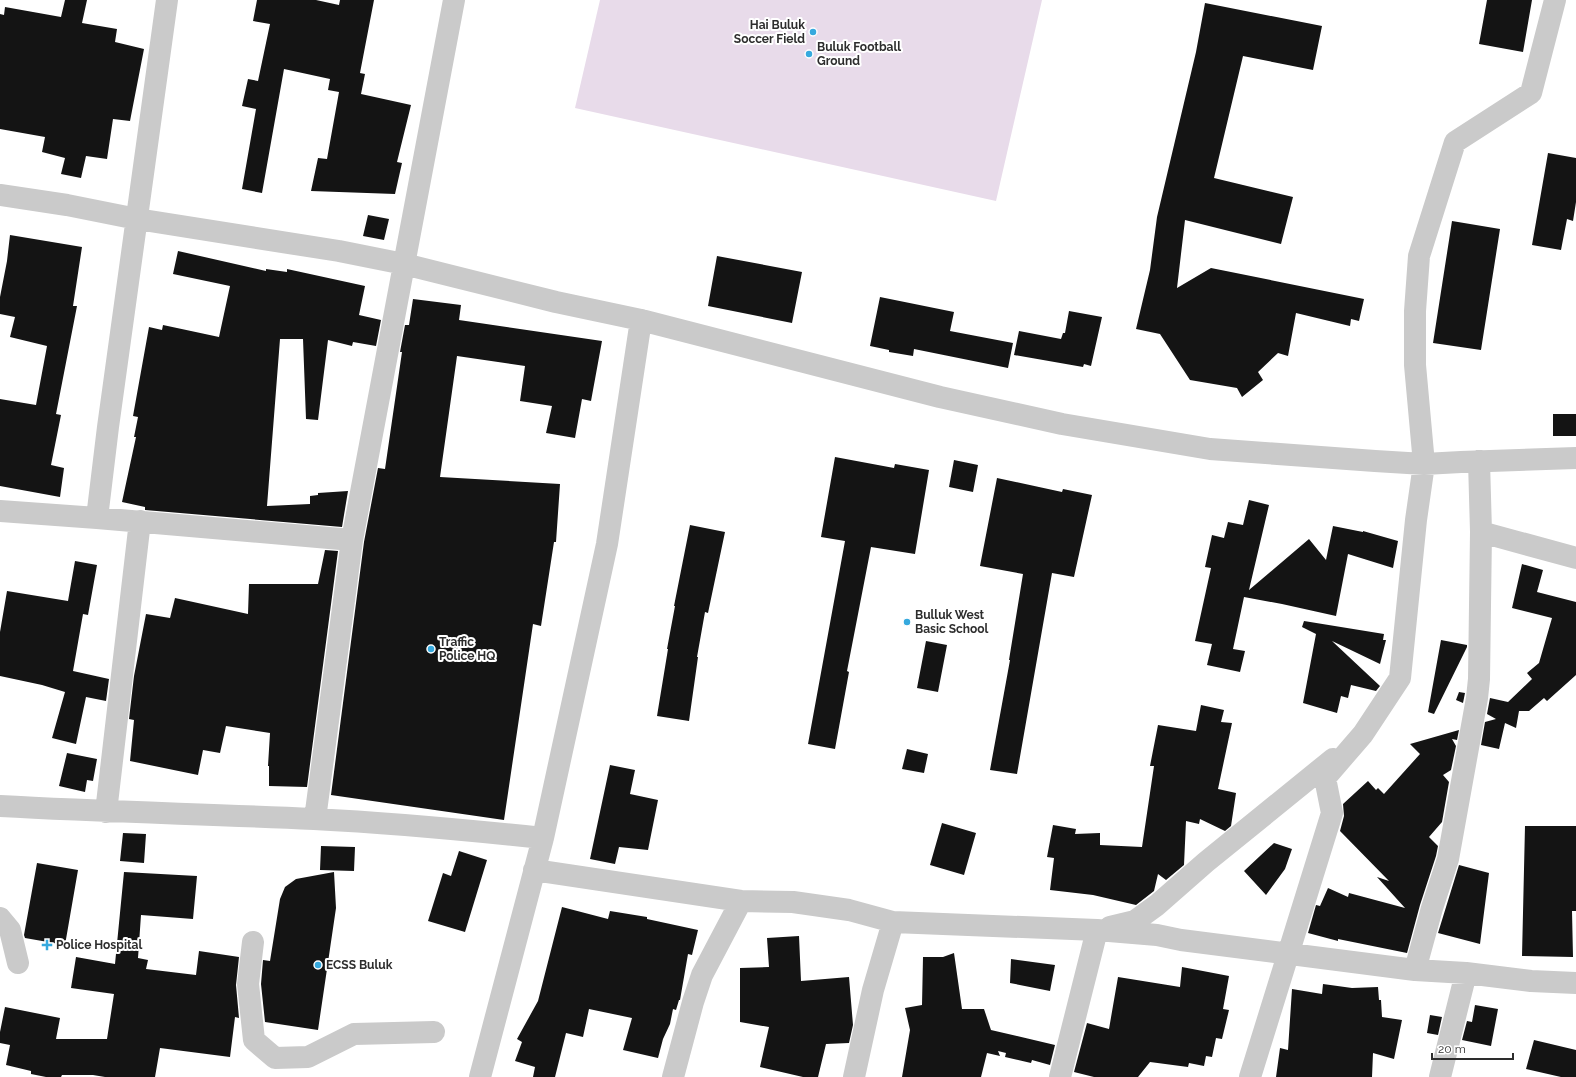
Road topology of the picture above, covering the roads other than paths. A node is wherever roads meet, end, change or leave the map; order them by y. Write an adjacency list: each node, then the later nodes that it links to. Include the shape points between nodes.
1 (167, 0): 5 (street)
2 (454, 0): 6 (street)
3 (1555, 0): 10 (street, via 1531,93 1455,142 1419,256 1415,365)
4 (0, 194): 5 (street)
5 (137, 219): 6 (street, via 339,251); 12 (street)
6 (404, 264): 7 (street, via 556,302); 15 (street)
7 (641, 320): 10 (street, via 940,397 1062,424 1210,448); 21 (street, via 607,544)
8 (1576, 458): 9 (street)
9 (1479, 461): 10 (street); 14 (street)
10 (1424, 464): 17 (street, via 1400,678)
11 (0, 511): 12 (street)
12 (97, 518): 13 (street)
13 (140, 521): 15 (street); 19 (street)
14 (1480, 532): 16 (street); 30 (street, via 1477,698 1448,859)
15 (352, 540): 20 (street)
16 (1576, 558)
17 (1363, 734): 26 (street, via 1157,905 1135,921); 28 (street, via 1325,778 1332,813)
18 (0, 806): 19 (street)
19 (106, 812): 20 (street)
20 (315, 819): 21 (street)
21 (544, 838): 22 (street)
22 (534, 870): 23 (street); 34 (street)
23 (741, 901): 25 (street, via 793,902 842,909); 35 (street, via 702,975)
24 (0, 918): 29 (street, via 10,930)
25 (893, 922): 26 (street); 36 (street, via 873,990)
26 (1097, 930): 28 (street, via 1157,935); 37 (street)
27 (253, 942): 33 (street, via 248,984 254,1040 275,1058 308,1057 354,1034)
28 (1288, 954): 30 (street); 38 (street)
29 (18, 963)
30 (1415, 970): 31 (street)
31 (1466, 973): 32 (street, via 1531,981); 39 (street)
32 (1576, 983)
33 (434, 1032)
34 (480, 1077)
35 (673, 1077)
36 (854, 1077)
37 (1060, 1077)
38 (1250, 1077)
39 (1440, 1077)

